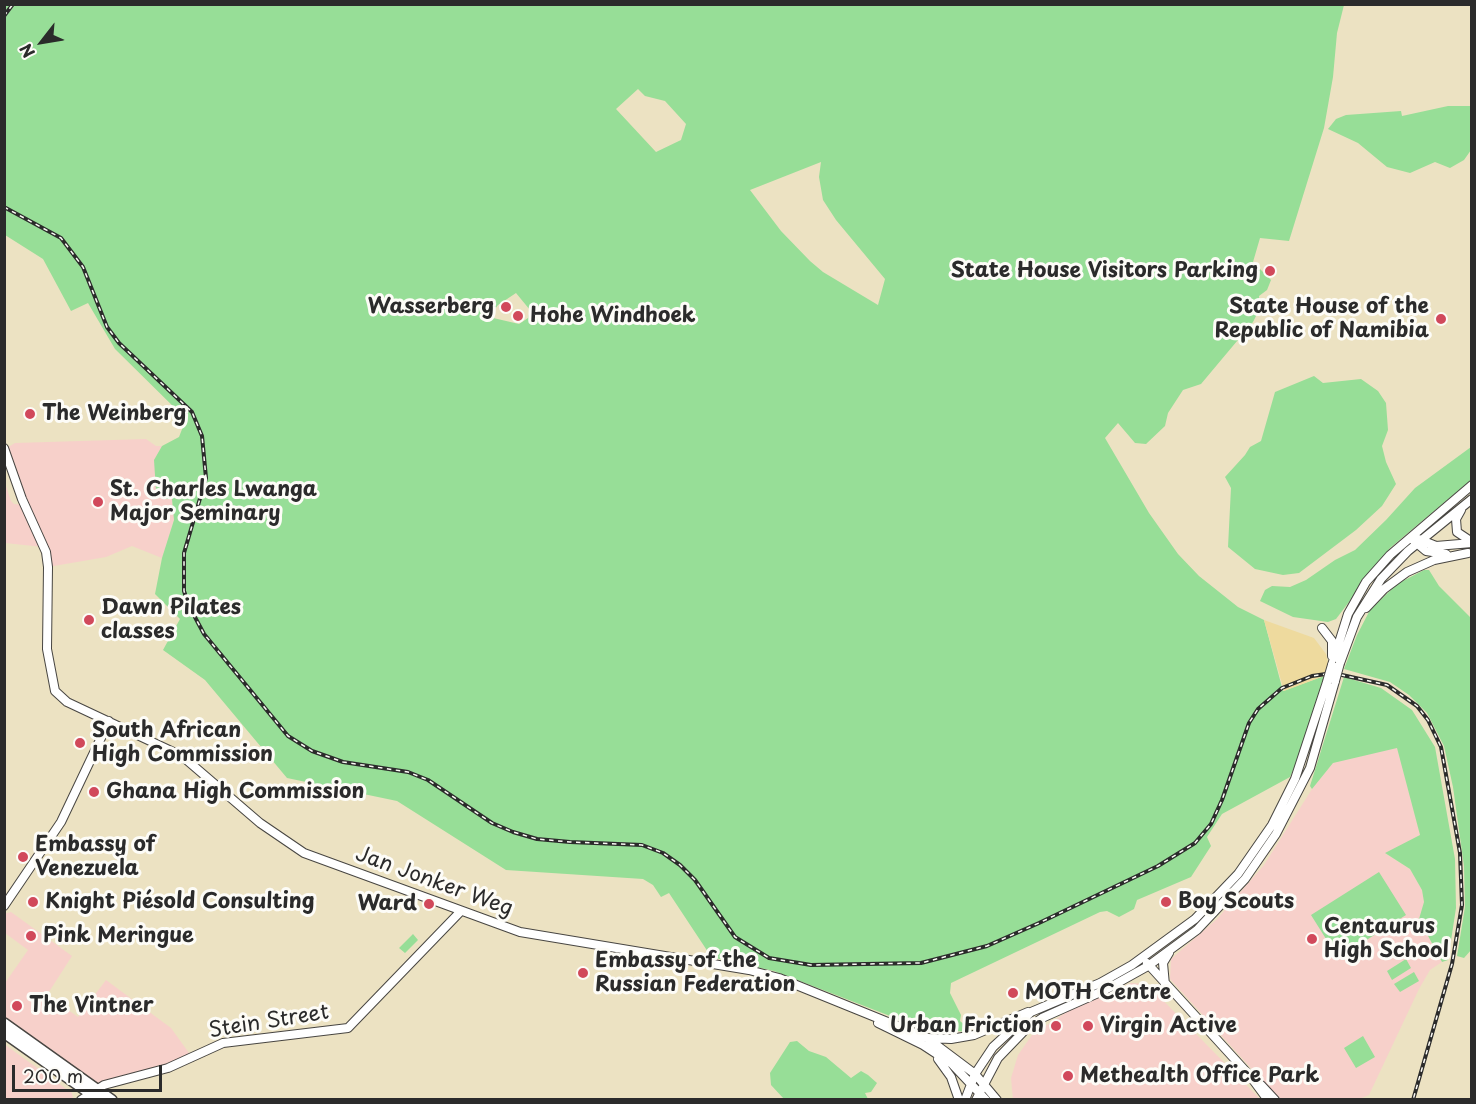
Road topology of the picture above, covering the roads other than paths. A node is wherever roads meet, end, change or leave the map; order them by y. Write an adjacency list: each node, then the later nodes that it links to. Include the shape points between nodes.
1 (4, 448): 12 (main road, Jan Jonker Weg, via 46,552 48,640 56,691 61,698)
2 (1472, 484): 5 (main road)
3 (1472, 499): 4 (main road)
4 (1463, 506): 5 (main road); 6 (main road, via 1456,527 1461,537)
5 (1415, 539): 6 (main road, via 1436,546); 7 (main road, via 1434,553); 8 (main road, via 1381,579); 10 (main road, via 1381,564 1361,590 1348,614)
6 (1472, 542)
7 (1469, 553): 8 (main road, via 1434,560 1407,572 1383,589)
8 (1357, 617): 10 (main road)
9 (1322, 628): 10 (main road, via 1332,640)
10 (1335, 664): 11 (main road, bridge)
11 (1331, 681): 15 (main road, via 1310,768 1276,834 1216,912); 16 (main road, via 1298,773 1262,840 1213,902)
12 (109, 721): 13 (main road, via 61,822); 14 (main road, Jan Jonker Weg, via 182,756 296,849)
13 (4, 906)
14 (460, 912): 22 (main road, Jan Jonker Weg, via 520,932 770,975); 27 (main road, Stein Street, via 348,1028 223,1043 168,1068)
15 (1171, 949): 17 (main road); 18 (main road, via 1163,963)
16 (1142, 957): 17 (main road); 19 (main road, via 1100,982)
17 (1148, 966): 18 (main road); 26 (main road, via 1032,1024 998,1058)
18 (1165, 984): 24 (main road)
19 (1031, 1011): 22 (main road, via 974,1035); 23 (main road, via 993,1047)
20 (4, 1023): 27 (highway)
21 (4, 1033): 27 (highway)
22 (925, 1041): 23 (main road, Jan Jonker Weg); 25 (main road, Jan Jonker Weg); 31 (main road, via 947,1069)
23 (975, 1074): 25 (main road); 26 (main road, Jan Jonker Weg)
24 (1251, 1077): 36 (main road); 37 (main road)
25 (971, 1082): 26 (main road, Jan Jonker Weg); 32 (main road)
26 (981, 1087): 33 (main road); 34 (main road, Jan Jonker Weg); 35 (main road, Jan Jonker Weg)
27 (94, 1091): 28 (main road, Stein Street); 29 (highway); 30 (highway)
28 (81, 1100)
29 (99, 1100)
30 (112, 1100)
31 (959, 1100)
32 (965, 1100)
33 (976, 1100)
34 (986, 1100)
35 (997, 1100)
36 (1268, 1100)
37 (1275, 1100)

